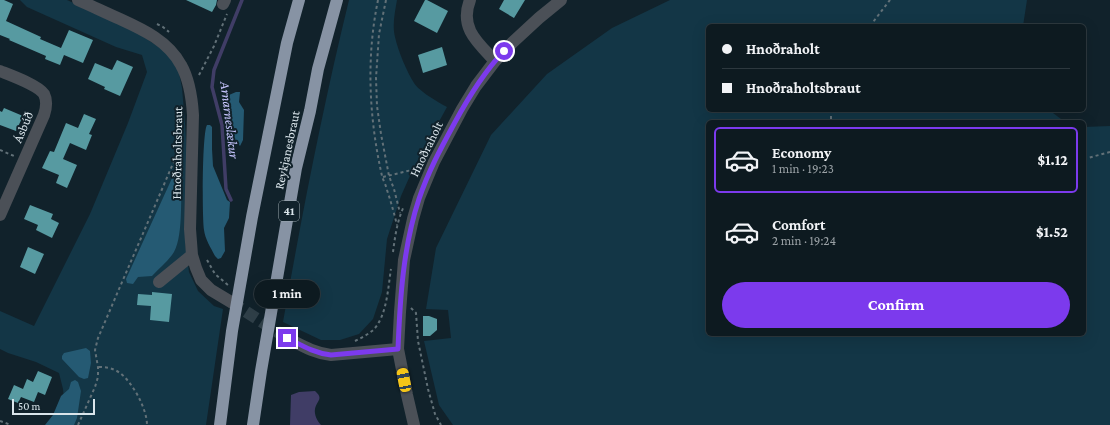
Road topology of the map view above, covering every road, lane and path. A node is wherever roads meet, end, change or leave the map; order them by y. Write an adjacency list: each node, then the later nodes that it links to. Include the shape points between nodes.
1 (78, 0): 25 (street, Hnoðraholtsbraut, via 150,33 169,48 181,65 188,84 193,115 190,229)
2 (299, 0): 38 (highway, Reykjanesbraut, via 287,43 252,217 232,331)
3 (337, 0): 39 (highway, Reykjanesbraut / 41, via 318,69 296,168)
4 (378, 0): 21 (path, via 370,79 371,109)
5 (386, 0): 20 (path, via 379,34 376,78 377,106)
6 (470, 0): 11 (street, via 467,8 469,29 477,42)
7 (561, 0): 11 (street, Hnoðraholt)
8 (890, 0): 10 (path)
9 (226, 6): 13 (path, via 214,46)
10 (872, 24)
11 (495, 60): 32 (street, Hnoðraholt, via 462,109 434,162 419,198 404,260)
12 (0, 70): 18 (street, Ásbúð, via 33,85 44,95 44,115)
13 (199, 75)
14 (0, 150): 18 (path)
15 (178, 152): 33 (path, via 98,338)
16 (1110, 152): 17 (path)
17 (1086, 158)
18 (24, 161): 23 (street, Ásbúð)
19 (422, 167): 20 (path)
20 (389, 176): 21 (path); 22 (path)
21 (382, 177): 24 (path)
22 (400, 214)
23 (0, 215)
24 (397, 227)
25 (192, 255): 27 (street); 29 (street, Hnoðraholtsbraut, via 201,280 211,290)
26 (205, 257): 28 (path, via 215,274)
27 (159, 282)
28 (231, 287)
29 (231, 302)
30 (287, 338): 32 (street, via 321,354 331,355)
31 (418, 341): 41 (path, via 428,389)
32 (398, 349): 40 (street, Hnoðraholt)
33 (98, 367): 36 (path, via 95,387); 37 (path, via 107,367 120,373 132,386 142,403)
34 (0, 420): 35 (path)
35 (11, 425)
36 (78, 425)
37 (147, 425)
38 (220, 425)
39 (253, 425)
40 (414, 425)
41 (441, 425)

